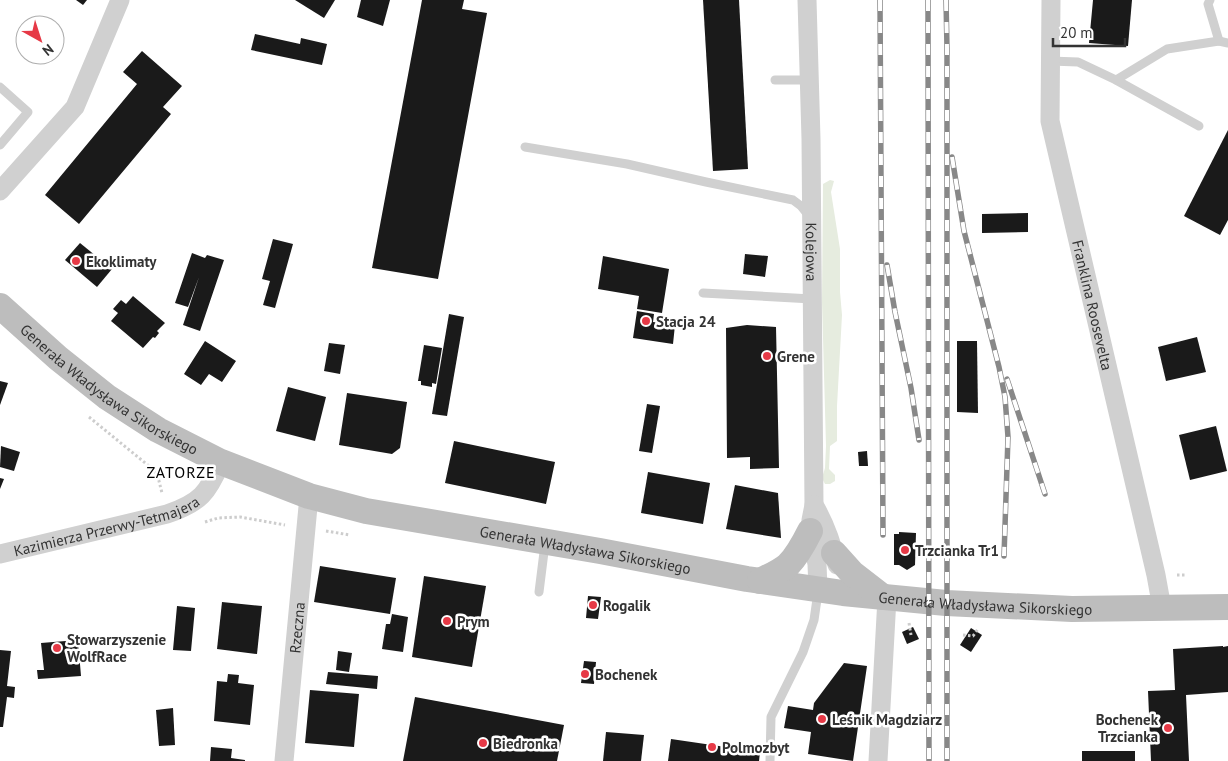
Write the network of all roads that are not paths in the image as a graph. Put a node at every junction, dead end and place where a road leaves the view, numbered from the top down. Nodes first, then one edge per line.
1 (120, 0) edge
2 (807, 0) edge
3 (1051, 0) edge
4 (1210, 0) edge
5 (1223, 42) edge
6 (1050, 61) junction
7 (775, 80) dead end
8 (809, 80) junction
9 (1116, 80) junction
10 (0, 87) edge
11 (1199, 126) dead end
12 (0, 145) edge
13 (526, 147) dead end
14 (0, 191) edge
15 (812, 220) junction
16 (702, 293) dead end
17 (812, 299) junction
18 (0, 306) edge
19 (221, 462) junction
20 (309, 496) junction
21 (816, 519) junction
22 (545, 542) junction
23 (834, 553) junction
24 (0, 554) edge
25 (760, 581) junction
26 (830, 591) junction
27 (539, 592) dead end
28 (885, 597) junction
29 (1228, 607) edge
30 (1162, 608) junction
31 (284, 761) edge
32 (770, 761) edge
33 (878, 761) edge

1 - 14 street
2 - 8 street, Kolejowa
3 - 6 street, Franklina Roosevelta
4 - 5 lane
5 - 9 lane
6 - 9 lane
6 - 30 street, Franklina Roosevelta
7 - 8 lane
8 - 15 street, Kolejowa
9 - 11 lane
10 - 12 lane
13 - 15 lane
15 - 17 street, Kolejowa
16 - 17 lane
17 - 21 street, Kolejowa
18 - 19 main road, Generała Władysława Sikorskiego
19 - 20 main road, Generała Władysława Sikorskiego
19 - 24 street, Kazimierza Przerwy-Tetmajera
20 - 22 main road, Generała Władysława Sikorskiego
20 - 31 street, Rzeczna
21 - 23 street, Kolejowa
21 - 25 main road
21 - 26 street, Kolejowa
22 - 25 main road, Generała Władysława Sikorskiego
22 - 27 lane
23 - 26 street, Kolejowa
23 - 28 main road
25 - 26 main road, Generała Władysława Sikorskiego
26 - 28 main road, Generała Władysława Sikorskiego
26 - 32 lane
28 - 30 main road, Generała Władysława Sikorskiego
28 - 33 street
29 - 30 main road, Generała Władysława Sikorskiego

